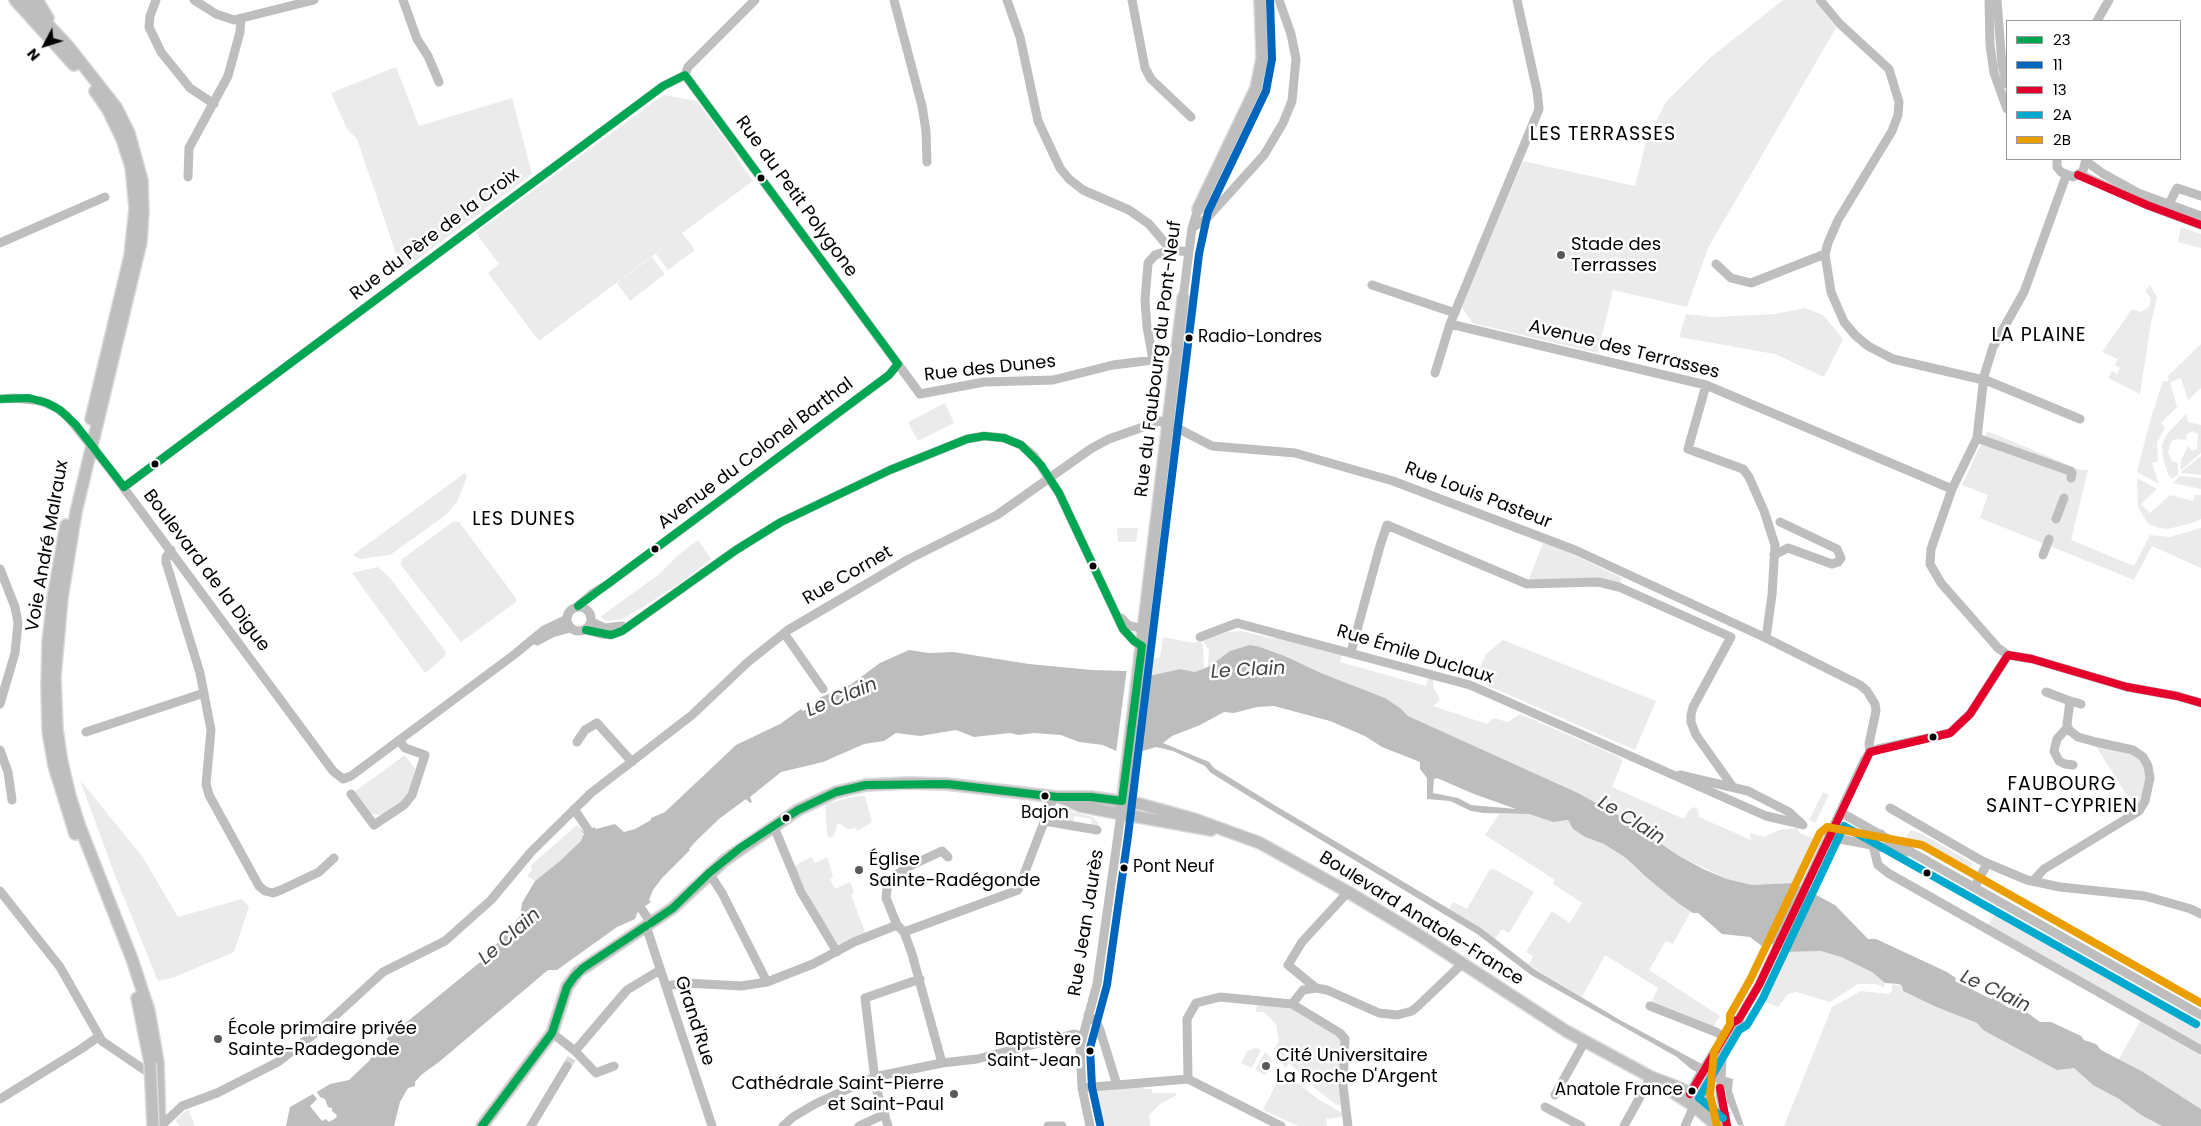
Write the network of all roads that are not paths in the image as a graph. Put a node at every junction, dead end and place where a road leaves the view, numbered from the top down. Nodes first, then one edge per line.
1 (5, 0) edge
2 (15, 0) edge
3 (25, 0) edge
4 (37, 0) edge
5 (156, 0) edge
6 (194, 0) edge
7 (314, 0) edge
8 (403, 0) edge
9 (755, 0) edge
10 (894, 0) edge
11 (1007, 0) edge
12 (1132, 0) edge
13 (1260, 0) edge
14 (1278, 0) edge
15 (1517, 0) edge
16 (1989, 0) edge
17 (1997, 0) edge
18 (2109, 0) edge
19 (1824, 2) edge
20 (241, 18) junction
21 (2098, 20) edge
22 (34, 21) junction
23 (68, 46) junction
24 (685, 75) junction
25 (2006, 80) edge
26 (439, 82) dead end
27 (214, 104) junction
28 (2006, 106) edge
29 (1191, 117) dead end
30 (2056, 160) edge
31 (2086, 160) edge
32 (927, 162) dead end
33 (2078, 175) junction
34 (188, 176) dead end
35 (2066, 176) junction
36 (2201, 196) edge
37 (105, 197) dead end
38 (2168, 208) junction
39 (1198, 209) joint
40 (2201, 216) edge
41 (2201, 225) edge
42 (1192, 228) junction
43 (0, 243) edge
44 (1171, 250) junction
45 (1189, 252) junction
46 (1825, 254) junction
47 (1716, 264) dead end
48 (1372, 285) dead end
49 (1183, 298) joint
50 (1455, 313) junction
51 (1450, 324) junction
52 (898, 364) junction
53 (1435, 373) dead end
54 (1984, 380) junction
55 (1706, 385) junction
56 (0, 399) edge
57 (2080, 419) dead end
58 (1168, 424) junction
59 (1977, 438) junction
60 (2071, 478) dead end
61 (124, 487) junction
62 (1952, 489) junction
63 (2064, 498) dead end
64 (2056, 519) dead end
65 (1780, 522) dead end
66 (2049, 539) dead end
67 (171, 550) junction
68 (1774, 555) junction
69 (2043, 555) dead end
70 (0, 569) edge
71 (608, 584) junction
72 (578, 606) junction
73 (1114, 610) junction
74 (589, 611) junction
75 (568, 624) junction
76 (589, 626) junction
77 (1143, 629) junction
78 (784, 633) junction
79 (1200, 637) dead end
80 (1766, 638) junction
81 (1142, 646) junction
82 (1351, 652) junction
83 (2008, 655) junction
84 (823, 689) dead end
85 (2046, 692) dead end
86 (204, 693) junction
87 (2070, 701) junction
88 (2201, 703) edge
89 (0, 704) edge
90 (2081, 704) dead end
91 (2067, 728) junction
92 (86, 732) dead end
93 (399, 740) junction
94 (577, 742) dead end
95 (0, 750) edge
96 (1870, 752) junction
97 (632, 762) junction
98 (2073, 765) dead end
99 (1670, 773) junction
100 (1733, 787) junction
101 (351, 794) dead end
102 (1056, 797) junction
103 (12, 800) dead end
104 (1122, 801) junction
105 (1890, 808) dead end
106 (574, 809) junction
107 (1840, 812) junction
108 (1121, 814) junction
109 (1045, 821) junction
110 (774, 827) junction
111 (1097, 830) dead end
112 (1233, 834) junction
113 (1881, 834) junction
114 (1829, 837) junction
115 (1873, 846) junction
116 (1918, 854) junction
117 (948, 857) dead end
118 (334, 858) dead end
119 (1987, 864) junction
120 (709, 873) junction
121 (2033, 881) junction
122 (1975, 886) junction
123 (0, 891) edge
124 (1348, 892) junction
125 (2201, 914) edge
126 (649, 924) junction
127 (900, 928) junction
128 (837, 952) junction
129 (1462, 964) junction
130 (660, 970) junction
131 (920, 979) junction
132 (768, 982) junction
133 (137, 984) junction
134 (666, 986) junction
135 (1316, 988) junction
136 (1292, 1004) junction
137 (1650, 1006) dead end
138 (2201, 1014) edge
139 (1088, 1015) junction
140 (552, 1033) junction
141 (1082, 1036) junction
142 (98, 1037) junction
143 (1727, 1039) junction
144 (1585, 1041) junction
145 (2201, 1050) edge
146 (574, 1053) junction
147 (1719, 1054) junction
148 (942, 1063) junction
149 (567, 1066) tunnel mouth
150 (614, 1066) dead end
151 (1651, 1077) junction
152 (874, 1078) junction
153 (1188, 1079) junction
154 (1117, 1085) junction
155 (1082, 1088) junction
156 (1555, 1095) dead end
157 (0, 1099) edge
158 (1693, 1100) junction
159 (1545, 1107) dead end
160 (885, 1114) junction
161 (154, 1126) edge
162 (161, 1126) edge
163 (482, 1126) edge
164 (531, 1126) edge
165 (712, 1126) edge
166 (783, 1126) edge
167 (859, 1126) edge
168 (888, 1126) edge
169 (1048, 1126) edge
170 (1062, 1126) edge
171 (1090, 1126) edge
172 (1281, 1126) edge
173 (1348, 1126) edge
174 (1581, 1126) edge
175 (1624, 1126) edge
176 (1685, 1126) edge
177 (1717, 1126) edge
178 (1723, 1126) edge
179 (1728, 1126) edge

1 - 22 main road
2 - 22 main road, Voie André Malraux
3 - 23 main road, Voie André Malraux
4 - 23 main road
5 - 27 street
6 - 20 street
7 - 20 street
8 - 26 street
9 - 24 street, Rue du Père de la Croix
10 - 32 street
11 - 44 street
12 - 29 street
13 - 39 main road, Rue du Faubourg du Pont-Neuf
14 - 42 street
15 - 50 street
16 - 28 street
17 - 25 street
18 - 21 street
19 - 46 street
20 - 27 street
22 - 133 main road, Voie André Malraux
23 - 133 main road, Voie André Malraux
24 - 52 street, Rue du Petit Polygone
24 - 61 street, Rue du Père de la Croix
27 - 34 street
30 - 35 street
31 - 33 street
31 - 38 street
33 - 35 street
33 - 38 street
35 - 54 street
36 - 38 street
37 - 43 street
38 - 40 street
38 - 41 street
39 - 42 street, Rue du Faubourg du Pont-Neuf
42 - 45 street, Rue du Faubourg du Pont-Neuf
44 - 45 street
44 - 52 street, Rue des Dunes
45 - 49 street, Rue du Faubourg du Pont-Neuf
46 - 47 street
46 - 54 street
48 - 50 street
49 - 58 main road, Rue du Faubourg du Pont-Neuf
50 - 51 street
51 - 53 street
51 - 55 street, Avenue des Terrasses
52 - 71 street, Avenue du Colonel Barthal
54 - 57 street
54 - 59 street
55 - 62 street, Avenue des Terrasses
55 - 68 street
56 - 61 street, Boulevard de la Digue, bridge
58 - 77 main road, Rue du Faubourg du Pont-Neuf
58 - 78 street, Rue Cornet
58 - 80 street, Rue Louis Pasteur
59 - 60 street
59 - 62 street
61 - 67 street, Boulevard de la Digue
62 - 83 street
63 - 64 street
65 - 68 street
66 - 69 street
67 - 86 street
67 - 93 street, Boulevard de la Digue
68 - 80 street
70 - 89 street
71 - 72 street, Avenue du Colonel Barthal
71 - 74 street, Avenue du Colonel Barthal
72 - 74 street
72 - 75 street
73 - 76 street, bridge
73 - 77 street
73 - 81 street
74 - 76 street
75 - 76 street
75 - 93 street
77 - 81 main road, Rue du Faubourg du Pont-Neuf
78 - 84 street
78 - 97 street, Rue Cornet
79 - 82 street, Rue Émile Duclaux
80 - 96 street, Rue Louis Pasteur
81 - 104 main road
82 - 99 street, Rue Émile Duclaux
82 - 100 street
83 - 88 street
83 - 96 street
85 - 87 street
86 - 92 street
86 - 118 street
87 - 90 street
87 - 91 street
91 - 98 street
91 - 121 street
93 - 101 street
94 - 97 street
95 - 103 street
96 - 107 street
97 - 106 street, Rue Cornet
99 - 100 street, Rue Émile Duclaux
99 - 100 street, Rue Émile Duclaux
102 - 104 main road, Boulevard Anatole-France
102 - 108 main road, Boulevard Anatole-France
102 - 109 street
102 - 110 main road
104 - 108 main road
104 - 112 main road, Boulevard Anatole-France
105 - 119 street
106 - 126 street, Grand'Rue
106 - 162 street, Rue Cornet
107 - 113 street
107 - 114 street
108 - 112 main road, Boulevard Anatole-France
108 - 139 street, Rue Jean Jaurès
109 - 111 street
109 - 127 street
110 - 120 main road
110 - 128 street
112 - 124 main road, Boulevard Anatole-France
113 - 115 street
113 - 116 street
114 - 115 street
114 - 143 street
115 - 116 street
115 - 145 street
116 - 122 street
117 - 127 street
119 - 121 street
119 - 122 street
120 - 126 main road
120 - 132 street
121 - 125 street
122 - 138 street
123 - 142 street
124 - 129 main road, Boulevard Anatole-France
124 - 135 street
126 - 130 street, Grand'Rue
126 - 140 main road
127 - 128 street
127 - 131 street
128 - 132 street
129 - 135 street
129 - 144 main road, Boulevard Anatole-France
130 - 134 street, Grand'Rue
130 - 146 street
131 - 148 street
131 - 152 street
132 - 134 street
133 - 161 main road, Voie André Malraux, bridge
133 - 162 main road, Voie André Malraux
134 - 165 street, Grand'Rue
135 - 136 street
136 - 153 street
136 - 173 street
137 - 143 street
139 - 141 street, Rue Jean Jaurès
139 - 154 street
140 - 146 street
140 - 163 main road
141 - 148 street
141 - 155 street, Rue Jean Jaurès
142 - 157 street
142 - 161 street
143 - 147 street
144 - 151 main road, Boulevard Anatole-France
144 - 156 street
146 - 150 street
147 - 158 street
147 - 158 street
147 - 179 street
148 - 152 street
149 - 164 street
151 - 158 main road, Boulevard Anatole-France
151 - 175 street
152 - 160 street
152 - 166 street
153 - 154 street
153 - 172 street
154 - 155 street
155 - 171 street, Rue Jean Jaurès
158 - 176 street
158 - 177 main road
158 - 178 main road
159 - 174 street
160 - 167 street
160 - 168 street
169 - 170 street

